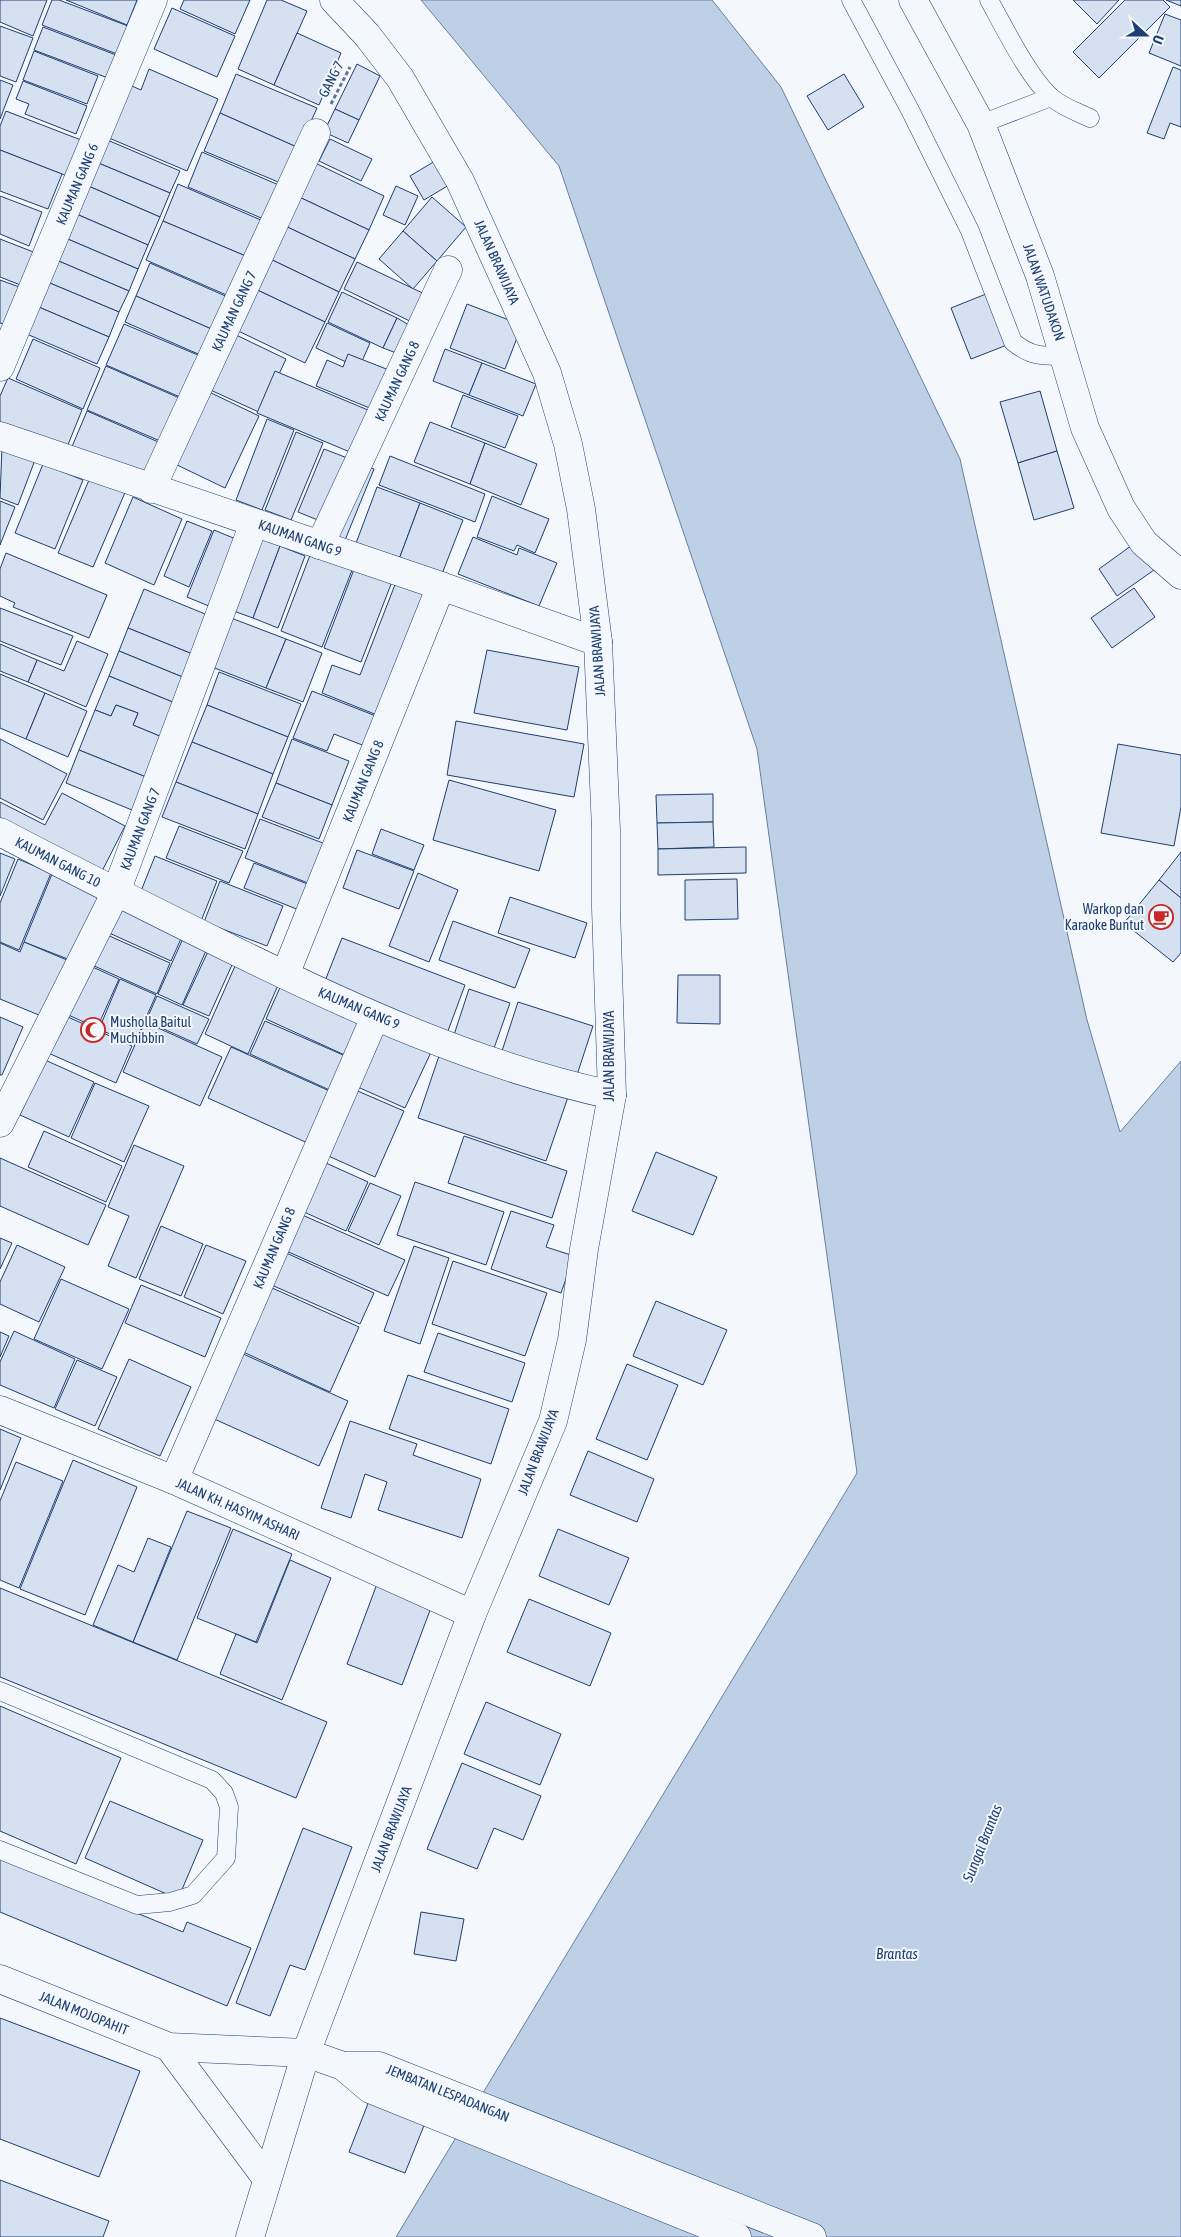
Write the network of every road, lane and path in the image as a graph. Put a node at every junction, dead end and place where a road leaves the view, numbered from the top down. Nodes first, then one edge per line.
1 (153, 0) edge
2 (334, 0) edge
3 (851, 0) edge
4 (913, 0) edge
5 (989, 0) edge
6 (366, 35) junction
7 (1051, 97) junction
8 (1090, 118) dead end
9 (981, 124) junction
10 (316, 133) joint
11 (448, 270) dead end
12 (1065, 356) junction
13 (0, 367) edge
14 (0, 436) edge
15 (151, 489) junction
16 (254, 523) junction
17 (320, 545) junction
18 (1181, 575) edge
19 (441, 586) junction
20 (598, 642) junction
21 (0, 832) edge
22 (116, 892) junction
23 (285, 975) junction
24 (375, 1017) junction
25 (612, 1095) junction
26 (0, 1123) edge
27 (0, 1410) edge
28 (174, 1480) junction
29 (472, 1614) junction
30 (0, 1691) edge
31 (0, 1850) edge
32 (0, 1978) edge
33 (169, 2047) junction
34 (306, 2053) junction
35 (374, 2078) junction
36 (267, 2179) junction
37 (250, 2237) edge
38 (737, 2237) edge
39 (812, 2237) edge

1 - 13 street, KAUMAN GANG 6
2 - 6 street, JALAN BRAWIJAYA
3 - 12 lane
4 - 9 street, JALAN WATUDAKON
5 - 7 lane
6 - 10 path, GANG 7
6 - 20 street, JALAN BRAWIJAYA
7 - 8 lane
7 - 9 lane
9 - 12 street, JALAN WATUDAKON
10 - 15 street, KAUMAN GANG 7
11 - 17 street, KAUMAN GANG 8
12 - 18 street, JALAN WATUDAKON
14 - 15 street, KAUMAN GANG 9
15 - 16 street, KAUMAN GANG 9
16 - 17 street, KAUMAN GANG 9
16 - 22 street, KAUMAN GANG 7
17 - 19 street, KAUMAN GANG 9
19 - 20 street, KAUMAN GANG 9
19 - 23 street, KAUMAN GANG 8
20 - 25 street, JALAN BRAWIJAYA
21 - 22 street, KAUMAN GANG 10
22 - 23 street, KAUMAN GANG 9
22 - 26 street, KAUMAN GANG 7
23 - 24 street, KAUMAN GANG 9
24 - 25 street, KAUMAN GANG 9
24 - 28 street, KAUMAN GANG 8
25 - 29 street, JALAN BRAWIJAYA
27 - 28 street, JALAN KH. HASYIM ASHARI
28 - 29 street, JALAN KH. HASYIM ASHARI
29 - 34 street, JALAN BRAWIJAYA
30 - 31 lane
32 - 33 street, JALAN MOJOPAHIT
33 - 34 street, JALAN MOJOPAHIT
33 - 36 street
34 - 35 street, JEMBATAN LESPADANGAN
34 - 36 street, JALAN BRAWIJAYA
35 - 38 street, JEMBATAN LESPADANGAN
35 - 39 street, JEMBATAN LESPADANGAN
36 - 37 street, JALAN BRAWIJAYA

